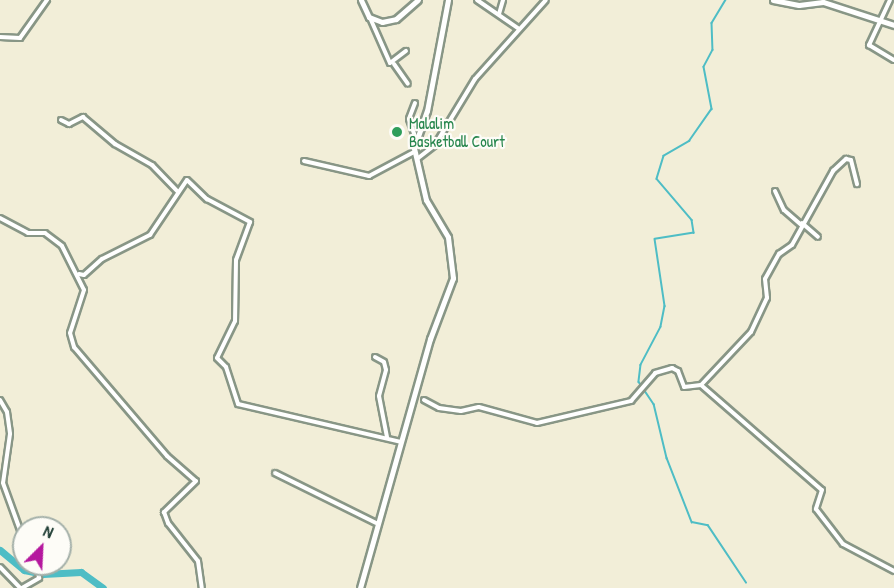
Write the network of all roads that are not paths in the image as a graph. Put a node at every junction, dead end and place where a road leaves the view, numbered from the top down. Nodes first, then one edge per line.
1 (47, 0) edge
2 (361, 0) edge
3 (418, 0) edge
4 (448, 0) edge
5 (477, 0) edge
6 (503, 0) edge
7 (546, 0) edge
8 (773, 0) edge
9 (890, 0) edge
10 (835, 3) edge
11 (499, 14) junction
12 (372, 20) junction
13 (878, 21) junction
14 (894, 25) edge
15 (519, 29) junction
16 (0, 37) edge
17 (406, 51) dead end
18 (894, 60) edge
19 (394, 64) junction
20 (408, 84) dead end
21 (415, 103) dead end
22 (61, 120) dead end
23 (416, 139) junction
24 (414, 152) junction
25 (416, 159) junction
26 (304, 162) dead end
27 (857, 184) dead end
28 (775, 191) dead end
29 (178, 192) junction
30 (0, 218) edge
31 (801, 224) junction
32 (818, 237) dead end
33 (79, 274) junction
34 (375, 357) dead end
35 (701, 385) junction
36 (420, 398) junction
37 (0, 400) edge
38 (387, 437) junction
39 (401, 442) junction
40 (275, 473) dead end
41 (15, 516) edge
42 (376, 523) junction
43 (0, 567) edge
44 (894, 572) edge
45 (39, 576) edge
46 (21, 588) edge
47 (202, 588) edge
48 (360, 588) edge

1 - 16 street
2 - 12 street
3 - 12 street
4 - 23 street
5 - 11 street
6 - 11 street
7 - 15 street
8 - 10 street
9 - 13 street
10 - 13 street
11 - 15 street
12 - 19 street
13 - 14 street
13 - 18 street
15 - 25 street
17 - 19 street
19 - 20 street
21 - 23 street
22 - 29 street
23 - 24 street
24 - 25 street
24 - 26 street
25 - 36 street
27 - 31 street
28 - 31 street
29 - 33 street
29 - 38 street
30 - 33 street
31 - 32 street
31 - 35 street
33 - 47 street
34 - 38 street
35 - 36 street
35 - 44 street
36 - 39 street
37 - 41 street
38 - 39 street
39 - 42 street
40 - 42 street
42 - 48 street
43 - 46 street
45 - 46 street

